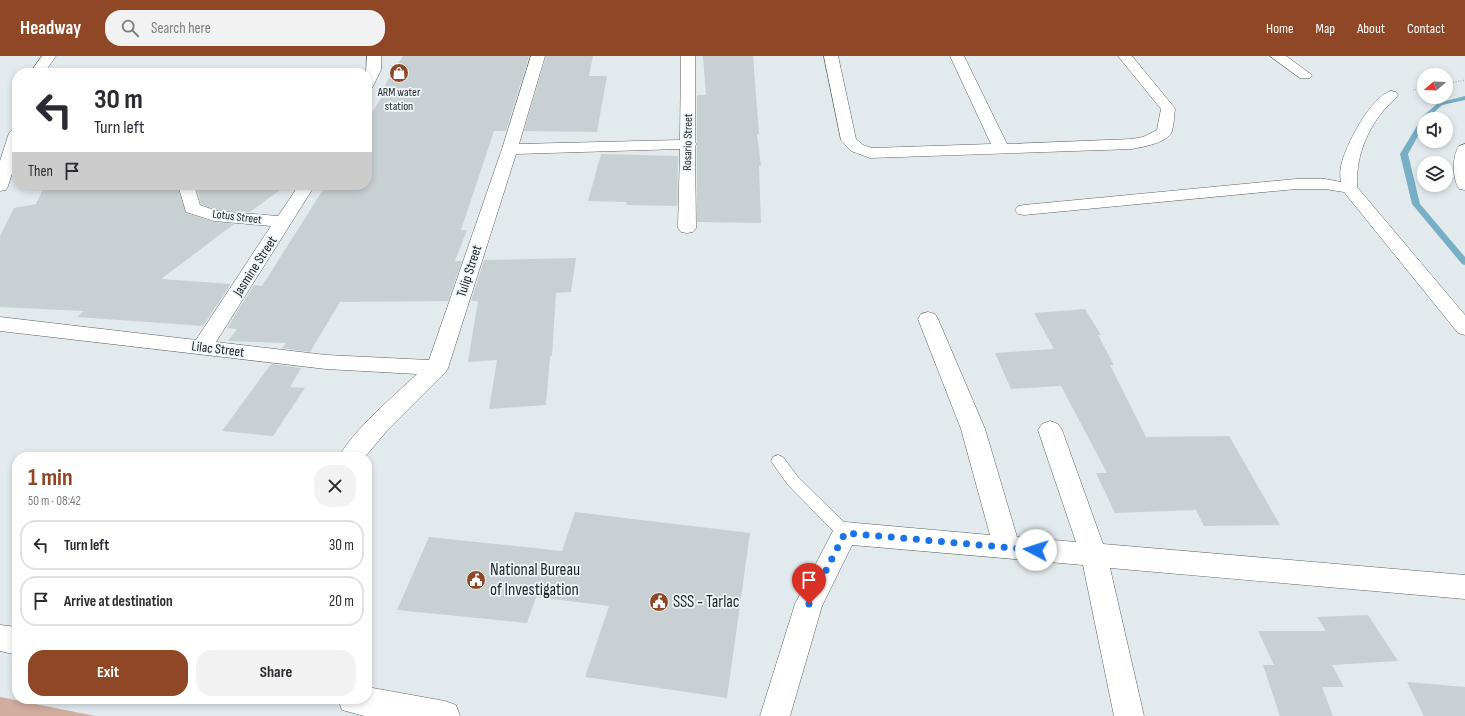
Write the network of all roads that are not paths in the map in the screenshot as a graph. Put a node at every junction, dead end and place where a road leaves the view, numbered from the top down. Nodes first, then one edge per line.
1 (50, 56) edge
2 (374, 56) edge
3 (538, 56) edge
4 (688, 56) edge
5 (830, 56) edge
6 (957, 56) edge
7 (1125, 56) edge
8 (1277, 56) edge
9 (41, 68) edge
10 (372, 74) edge
11 (1305, 75) dead end
12 (1391, 95) dead end
13 (689, 144) junction
14 (1001, 148) junction
15 (12, 149) edge
16 (510, 149) junction
17 (1465, 149) edge
18 (1465, 184) edge
19 (0, 186) edge
20 (1349, 188) junction
21 (187, 190) edge
22 (304, 190) edge
23 (1024, 210) dead end
24 (283, 222) junction
25 (687, 228) dead end
26 (928, 319) dead end
27 (0, 324) edge
28 (1465, 328) edge
29 (202, 347) junction
30 (437, 368) junction
31 (1050, 430) dead end
32 (355, 452) edge
33 (778, 461) dead end
34 (845, 533) junction
35 (1007, 548) junction
36 (1094, 555) junction
37 (1465, 587) edge
38 (0, 638) edge
39 (12, 640) edge
40 (372, 703) edge
41 (444, 716) edge
42 (774, 716) edge
43 (1129, 716) edge

1 - 9 street
2 - 10 street
3 - 16 street, Tulip Street
4 - 13 street, Rosario Street
5 - 14 street
6 - 14 street
7 - 14 street
8 - 11 street
12 - 20 street
13 - 16 street
13 - 25 street, Rosario Street
15 - 19 street
16 - 30 street, Tulip Street
17 - 18 street
20 - 23 street
20 - 28 street
21 - 24 street, Lotus Street
22 - 24 street, Jasmine Street
24 - 29 street, Jasmine Street
26 - 35 street
27 - 29 street, Lilac Street
29 - 30 street, Lilac Street
30 - 32 street, Tulip Street
31 - 36 street
33 - 34 lane
34 - 35 street
34 - 42 street
35 - 36 street
36 - 37 street
36 - 43 street
38 - 39 street
40 - 41 street

